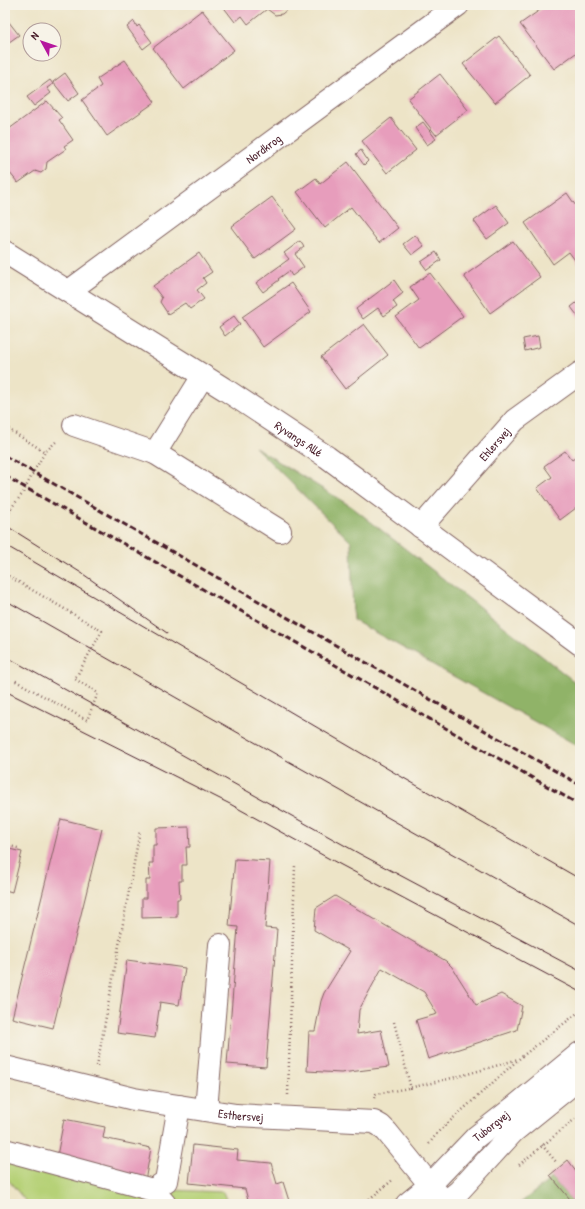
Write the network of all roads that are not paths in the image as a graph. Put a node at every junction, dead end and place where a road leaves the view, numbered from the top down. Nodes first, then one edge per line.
1 (458, 5) edge
2 (5, 252) edge
3 (69, 291) junction
4 (580, 373) edge
5 (203, 376) junction
6 (74, 425) road end
7 (155, 453) junction
8 (421, 527) junction
9 (280, 531) dead end
10 (580, 644) edge
11 (220, 945) dead end
12 (580, 1052) edge
13 (5, 1067) edge
14 (580, 1078) edge
15 (179, 1106) junction
16 (206, 1110) junction
17 (5, 1150) edge
18 (430, 1185) junction
19 (159, 1197) edge
20 (444, 1203) edge
21 (407, 1204) edge

1 - 3 street, Nordkrog
2 - 3 street, Ryvangs Allé
3 - 5 street, Ryvangs Allé
4 - 8 street, Ehlersvej
5 - 7 street
5 - 8 street, Ryvangs Allé
6 - 7 street
7 - 9 street
8 - 10 street, Ryvangs Allé
11 - 16 street
12 - 18 street, Tuborgvej
13 - 15 street, Esthersvej
14 - 20 street, Tuborgvej
15 - 16 street, Esthersvej
15 - 19 street
16 - 18 street, Esthersvej
17 - 19 street
18 - 20 street, Esthersvej
18 - 21 street, Tuborgvej

